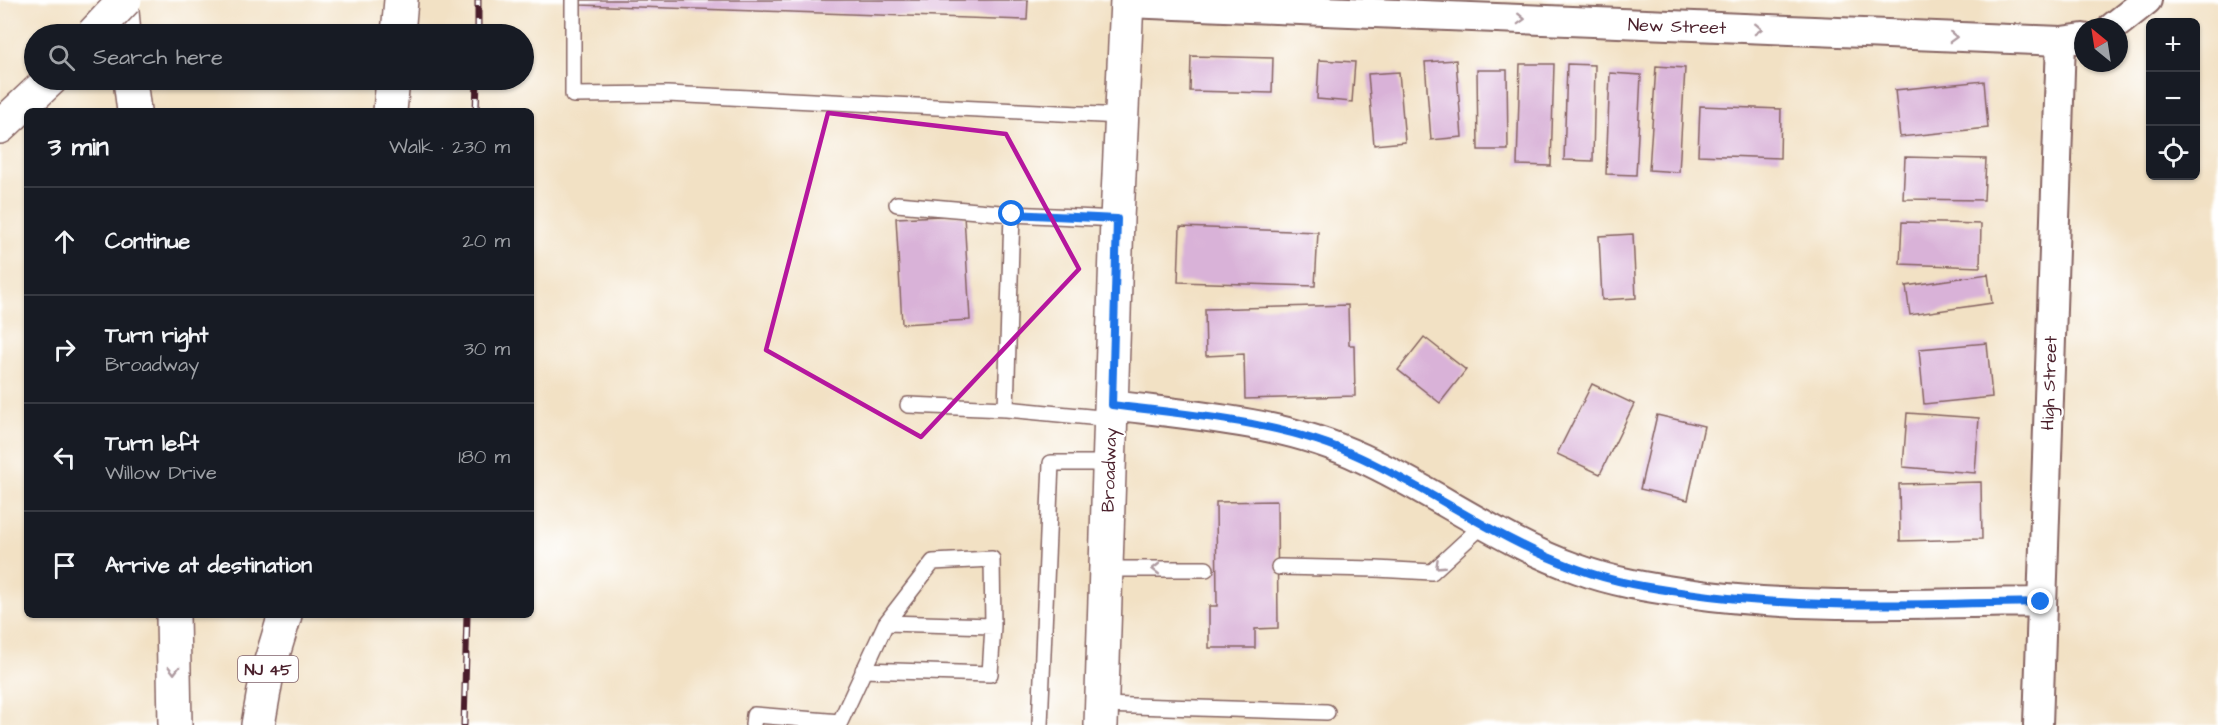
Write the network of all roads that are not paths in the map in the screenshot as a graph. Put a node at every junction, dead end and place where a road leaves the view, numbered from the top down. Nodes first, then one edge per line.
1 (123, 0) edge
2 (401, 0) edge
3 (573, 0) edge
4 (2147, 0) edge
5 (1127, 2) edge
6 (2124, 18) edge
7 (102, 24) edge
8 (124, 24) edge
9 (399, 24) edge
10 (2072, 40) edge
11 (39, 90) edge
12 (131, 90) edge
13 (392, 90) edge
14 (134, 108) edge
15 (390, 108) edge
16 (1121, 116) junction
17 (0, 127) edge
18 (897, 204) dead end
19 (1012, 214) junction
20 (1117, 219) junction
21 (908, 405) dead end
22 (1006, 409) junction
23 (1111, 412) junction
24 (1110, 463) junction
25 (1482, 525) junction
26 (1279, 567) dead end
27 (1106, 569) junction
28 (1206, 569) dead end
29 (2041, 602) junction
30 (173, 618) edge
31 (284, 618) edge
32 (886, 623) junction
33 (993, 626) junction
34 (863, 670) junction
35 (1327, 712) dead end
36 (1101, 715) edge
37 (175, 725) edge
38 (258, 725) edge
39 (753, 725) edge
40 (1040, 725) edge
41 (2038, 725) edge

1 - 7 main road, bridge
1 - 8 main road
2 - 9 main road
3 - 16 lane
4 - 6 street
5 -> 10 street, New Street
5 - 16 main road, Broadway
10 - 29 street, High Street
11 - 17 main road
12 - 14 main road
13 - 15 main road
16 - 20 main road, Broadway
18 - 19 lane
19 - 20 lane
19 - 22 lane
20 - 23 main road, Broadway
21 - 22 lane
22 - 23 lane
23 - 24 main road, Broadway
23 - 25 street
24 - 27 main road, Broadway
24 - 40 lane
25 -> 26 lane
25 - 29 street
28 -> 27 lane
27 - 36 main road, Broadway
29 - 41 street, High Street
30 -> 37 main road
31 - 38 main road, NJ 45
32 - 33 lane
32 - 33 lane
32 - 34 lane
33 - 34 lane
34 - 39 lane
35 - 36 lane

